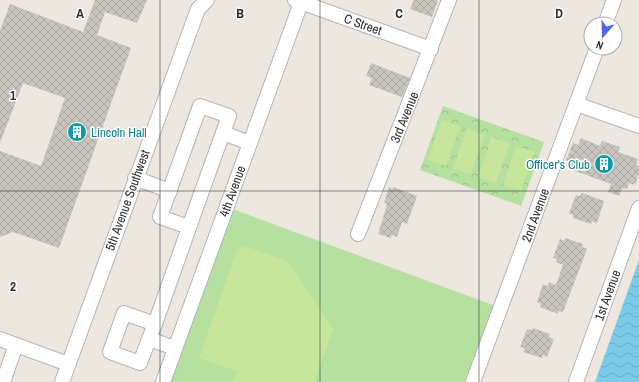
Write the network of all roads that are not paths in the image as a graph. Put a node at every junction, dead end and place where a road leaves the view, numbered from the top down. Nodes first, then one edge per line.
1 (208, 0) edge
2 (449, 0) edge
3 (614, 0) edge
4 (299, 1) edge
5 (608, 16) edge
6 (431, 49) junction
7 (593, 56) edge
8 (576, 104) junction
9 (639, 126) edge
10 (223, 133) junction
11 (250, 143) junction
12 (135, 178) junction
13 (170, 191) junction
14 (639, 208) edge
15 (189, 227) junction
16 (358, 234) dead end
17 (155, 324) junction
18 (0, 339) edge
19 (149, 339) junction
20 (16, 345) junction
21 (175, 348) junction
22 (68, 364) junction
23 (3, 376) edge
24 (62, 382) edge
25 (163, 382) edge
26 (473, 382) edge
27 (576, 382) edge

1 - 12 street, 5th Avenue Southwest
2 - 6 street, 3rd Avenue
3 - 5 street
4 - 6 street, C Street
4 - 11 street, 4th Avenue
6 - 16 street, 3rd Avenue
7 - 8 street, 2nd Avenue
8 - 9 street
8 - 26 street, 2nd Avenue
10 - 11 street
10 - 13 street
10 - 15 street
11 - 21 street, 4th Avenue
12 - 13 street
12 - 22 street, 5th Avenue Southwest
13 - 15 street
14 - 27 street, 1st Avenue
15 - 17 street
17 - 19 street
17 - 19 street
18 - 20 street
19 - 21 street
20 - 22 street
20 - 23 street
21 - 25 street, 4th Avenue
22 - 24 street, 5th Avenue Southwest

